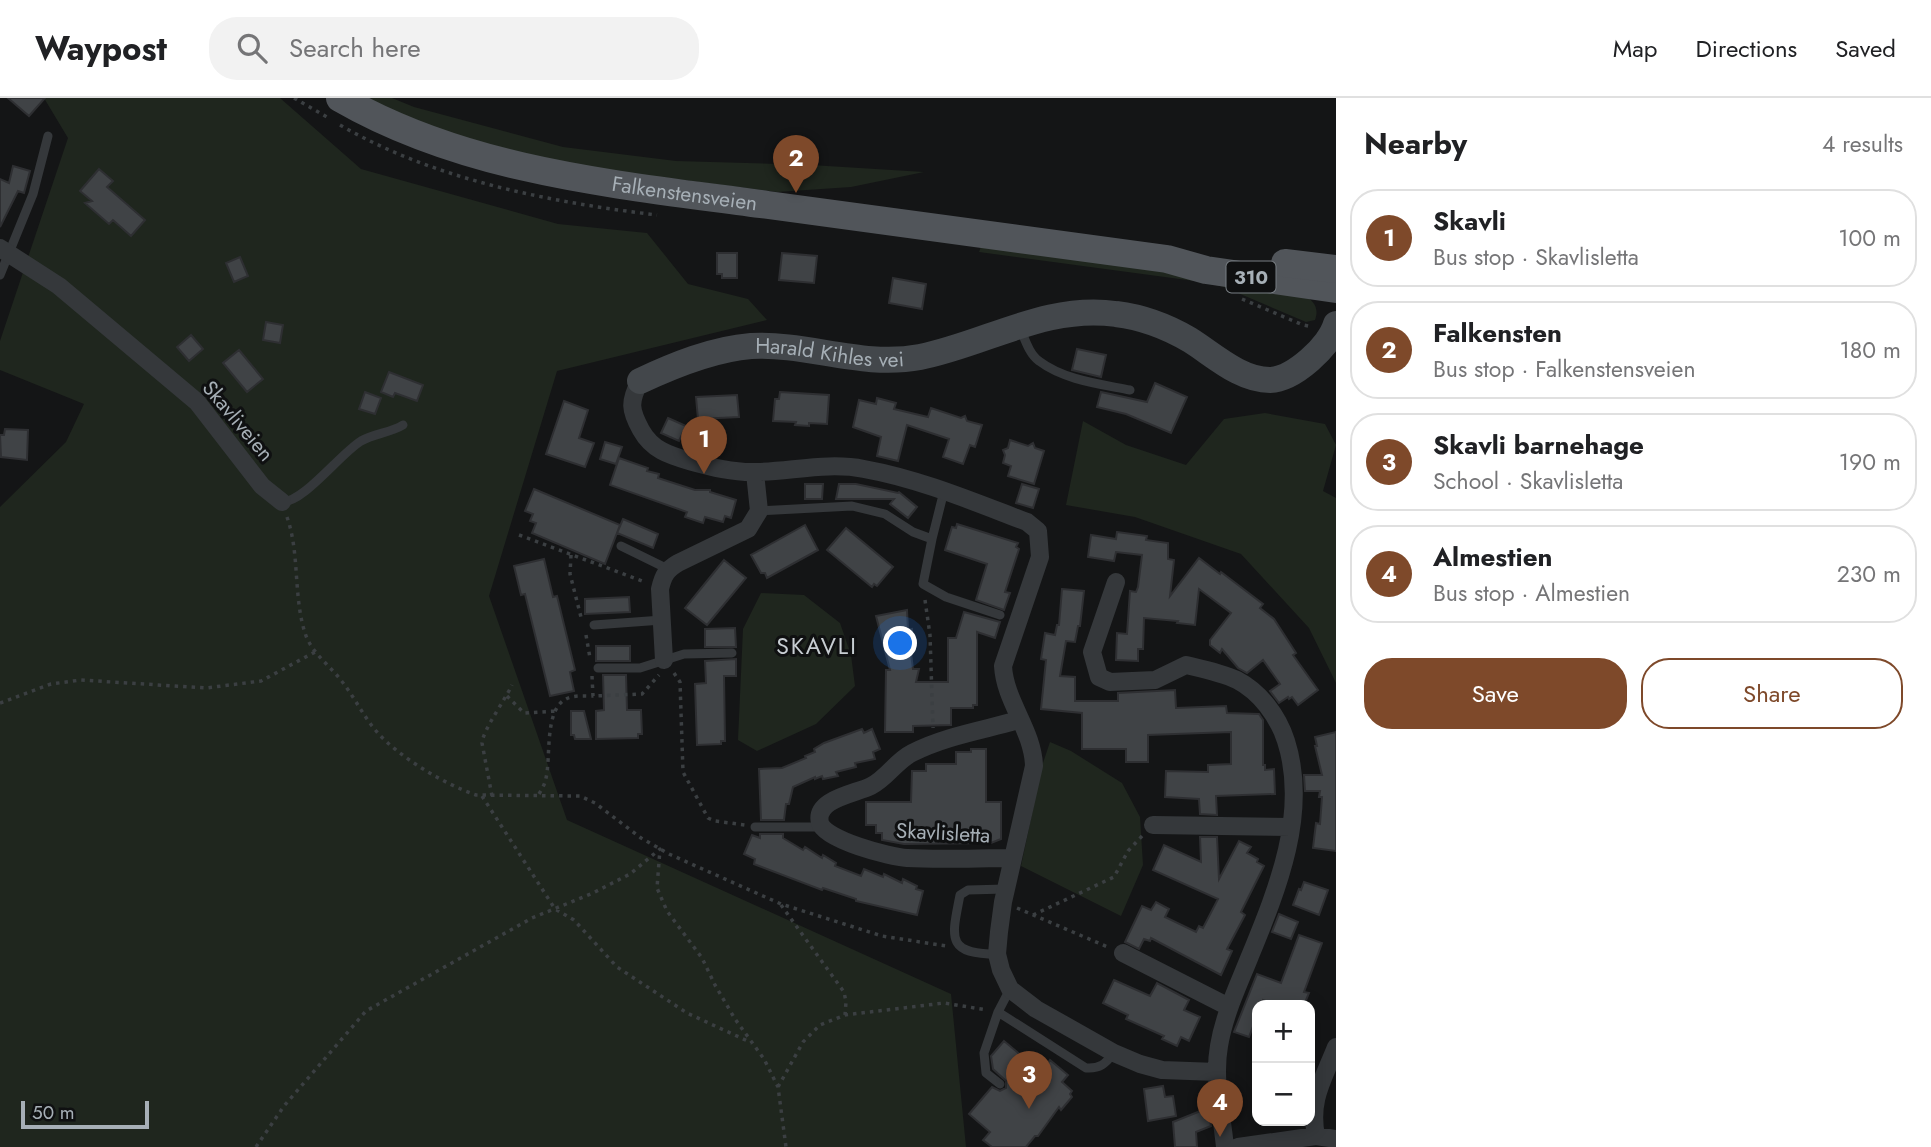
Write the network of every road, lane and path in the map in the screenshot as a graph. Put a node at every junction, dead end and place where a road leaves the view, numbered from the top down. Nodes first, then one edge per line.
1 (340, 98) edge
2 (48, 136) dead end
3 (5, 250) edge
4 (1167, 259) junction
5 (1336, 269) edge
6 (0, 275) edge
7 (1336, 289) edge
8 (1019, 326) junction
9 (1334, 335) edge
10 (640, 381) joint
11 (1130, 390) dead end
12 (403, 425) dead end
13 (755, 472) junction
14 (944, 491) junction
15 (282, 502) junction
16 (758, 511) junction
17 (519, 535) dead end
18 (932, 539) junction
19 (621, 546) dead end
20 (571, 555) junction
21 (665, 577) junction
22 (1116, 582) dead end
23 (923, 584) junction
24 (1000, 615) dead end
25 (662, 620) junction
26 (594, 625) dead end
27 (315, 652) junction
28 (732, 653) dead end
29 (664, 660) junction
30 (598, 668) dead end
31 (512, 685) dead end
32 (507, 696) junction
33 (593, 696) junction
34 (0, 702) edge
35 (556, 711) junction
36 (1019, 720) junction
37 (934, 744) junction
38 (539, 794) junction
39 (482, 796) junction
40 (492, 796) junction
41 (1153, 825) joint
42 (755, 827) joint
43 (822, 827) junction
44 (1291, 827) junction
45 (660, 849) junction
46 (1013, 858) junction
47 (1004, 895) junction
48 (781, 904) junction
49 (555, 909) junction
50 (1033, 915) junction
51 (963, 950) junction
52 (1123, 953) joint
53 (997, 954) junction
54 (1010, 989) junction
55 (1229, 1007) junction
56 (998, 1012) junction
57 (845, 1015) junction
58 (753, 1044) junction
59 (1336, 1047) edge
60 (1114, 1053) junction
61 (1217, 1072) junction
62 (1000, 1084) dead end
63 (778, 1087) junction
64 (1316, 1136) junction
65 (1336, 1139) edge
66 (256, 1147) edge
67 (786, 1147) edge
68 (1225, 1147) edge
69 (1238, 1147) edge

1 - 4 main road, Falkenstensveien / 310
2 - 3 lane
3 - 6 lane
3 - 15 street, Skavliveien
4 - 5 main road, Falkenstensveien / 310
4 - 7 main road, Falkenstensveien / 310
8 - 9 street, Harald Kihles vei
8 - 10 street, Harald Kihles vei
8 - 11 lane
10 - 13 street, Skavlisletta
12 - 15 lane
13 - 14 street, Skavlisletta
13 - 16 street
14 - 18 lane
14 - 36 street, Skavlisletta
15 - 27 path
16 - 18 lane
16 - 21 street
17 - 20 path
18 - 23 lane
19 - 21 lane
20 - 21 path
20 - 33 path
21 - 25 street
22 - 44 street
23 - 24 lane
23 - 37 path
25 - 26 lane
25 - 29 street
27 - 34 path
27 - 39 path
28 - 29 lane
29 - 30 lane
29 - 33 path
29 - 42 path
31 - 32 path
32 - 35 path
32 - 40 path
33 - 35 path
35 - 38 path
36 - 37 street
36 - 46 street, Skavlisletta
37 - 43 street
38 - 40 path
38 - 45 path
39 - 40 path
39 - 49 path
41 - 44 street
41 - 50 path
42 - 43 lane
43 - 46 street, Skavlisletta
44 - 55 street
45 - 48 path
45 - 49 path
45 - 58 path
46 - 47 street, Skavlisletta
47 - 50 path
47 - 51 lane
47 - 53 street, Skavlisletta
48 - 51 path
48 - 57 path
49 - 58 path
49 - 66 path
50 - 52 path
51 - 53 lane
52 - 55 street
53 - 54 street, Skavlisletta
54 - 56 lane
54 - 60 street
55 - 61 street
56 - 57 path
56 - 60 lane
56 - 62 lane
57 - 63 path
58 - 63 path
59 - 64 street
60 - 61 street
61 - 68 street
63 - 67 path
64 - 65 street
64 - 69 street

